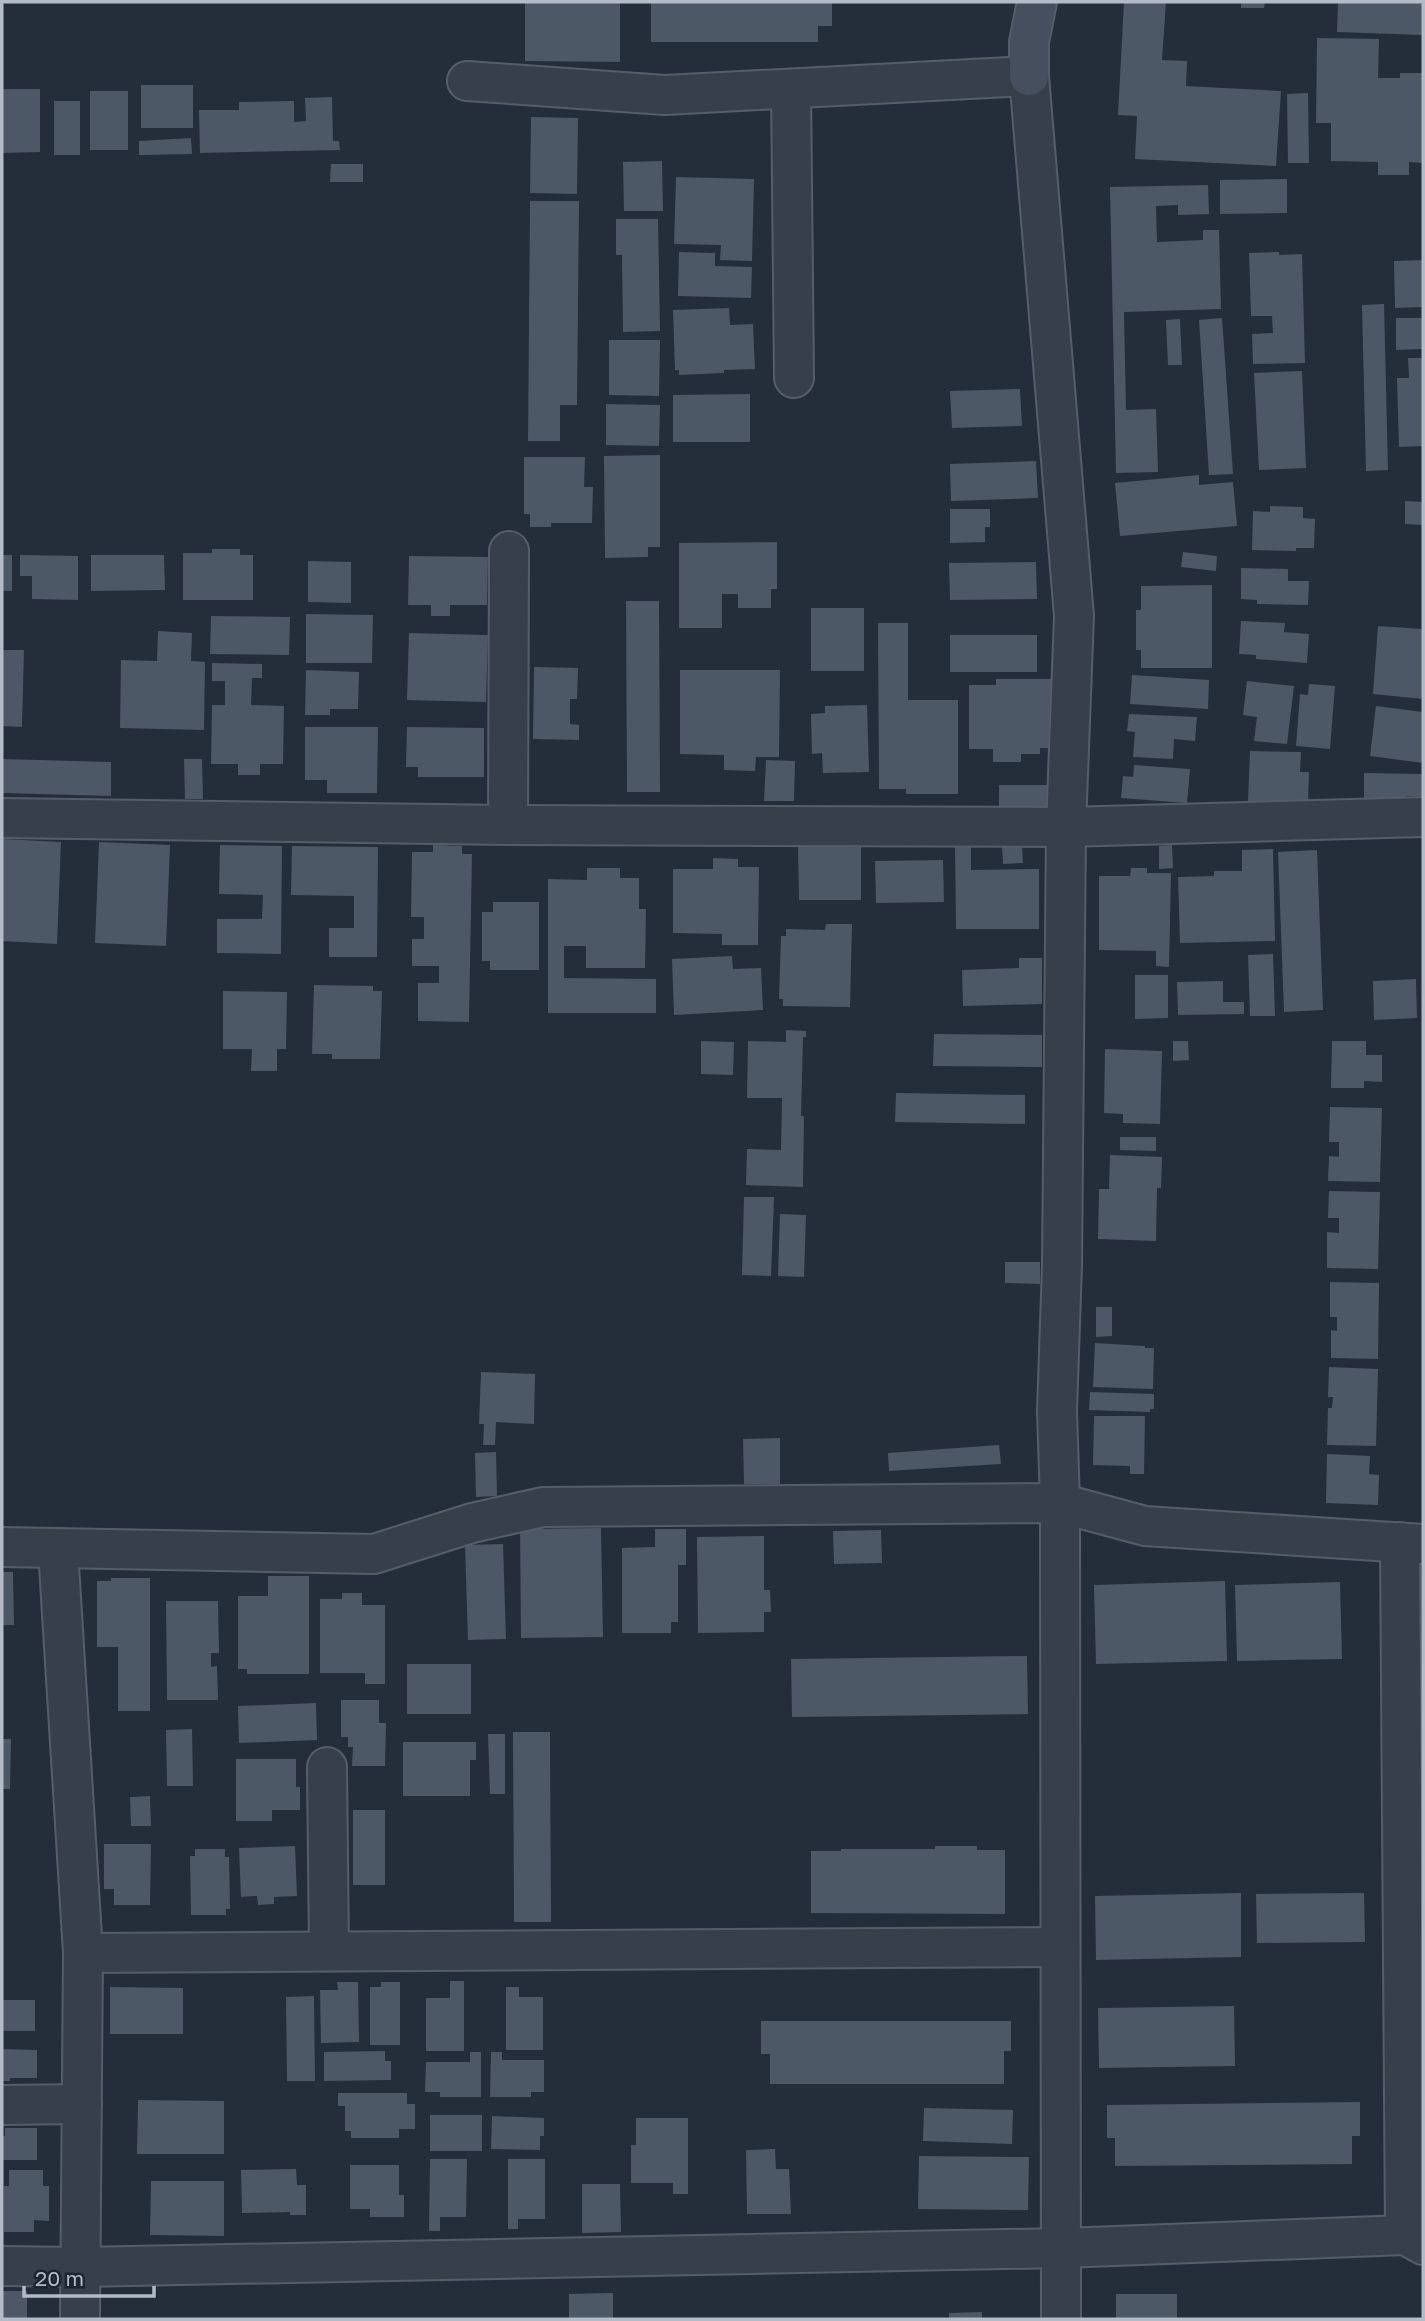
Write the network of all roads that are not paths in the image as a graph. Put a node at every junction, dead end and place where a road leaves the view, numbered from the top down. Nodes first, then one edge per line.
1 (1037, 2) edge
2 (1029, 76) junction
3 (467, 81) dead end
4 (791, 89) junction
5 (794, 378) dead end
6 (509, 551) dead end
7 (1423, 817) edge
8 (2, 818) edge
9 (508, 825) junction
10 (1066, 827) junction
11 (1060, 1503) junction
12 (1412, 1543) edge
13 (2, 1547) edge
14 (58, 1549) junction
15 (327, 1767) dead end
16 (1060, 1947) junction
17 (329, 1951) junction
18 (83, 1953) junction
19 (82, 2104) junction
20 (2, 2105) edge
21 (1414, 2240) edge
22 (1062, 2248) junction
23 (2, 2266) edge
24 (80, 2267) junction
25 (80, 2319) edge
26 (1061, 2319) edge

1 - 2 street
2 - 4 street
2 - 10 street
3 - 4 street
4 - 5 street
6 - 9 street
7 - 10 street
8 - 9 street
9 - 10 street
10 - 11 street
11 - 12 street
11 - 14 street
11 - 16 street
12 - 21 street
13 - 14 street
14 - 18 street
15 - 17 street
16 - 17 street
16 - 22 street
17 - 18 street
18 - 19 street
19 - 20 street
19 - 24 street
21 - 22 street
22 - 24 street
22 - 26 street
23 - 24 street
24 - 25 street

